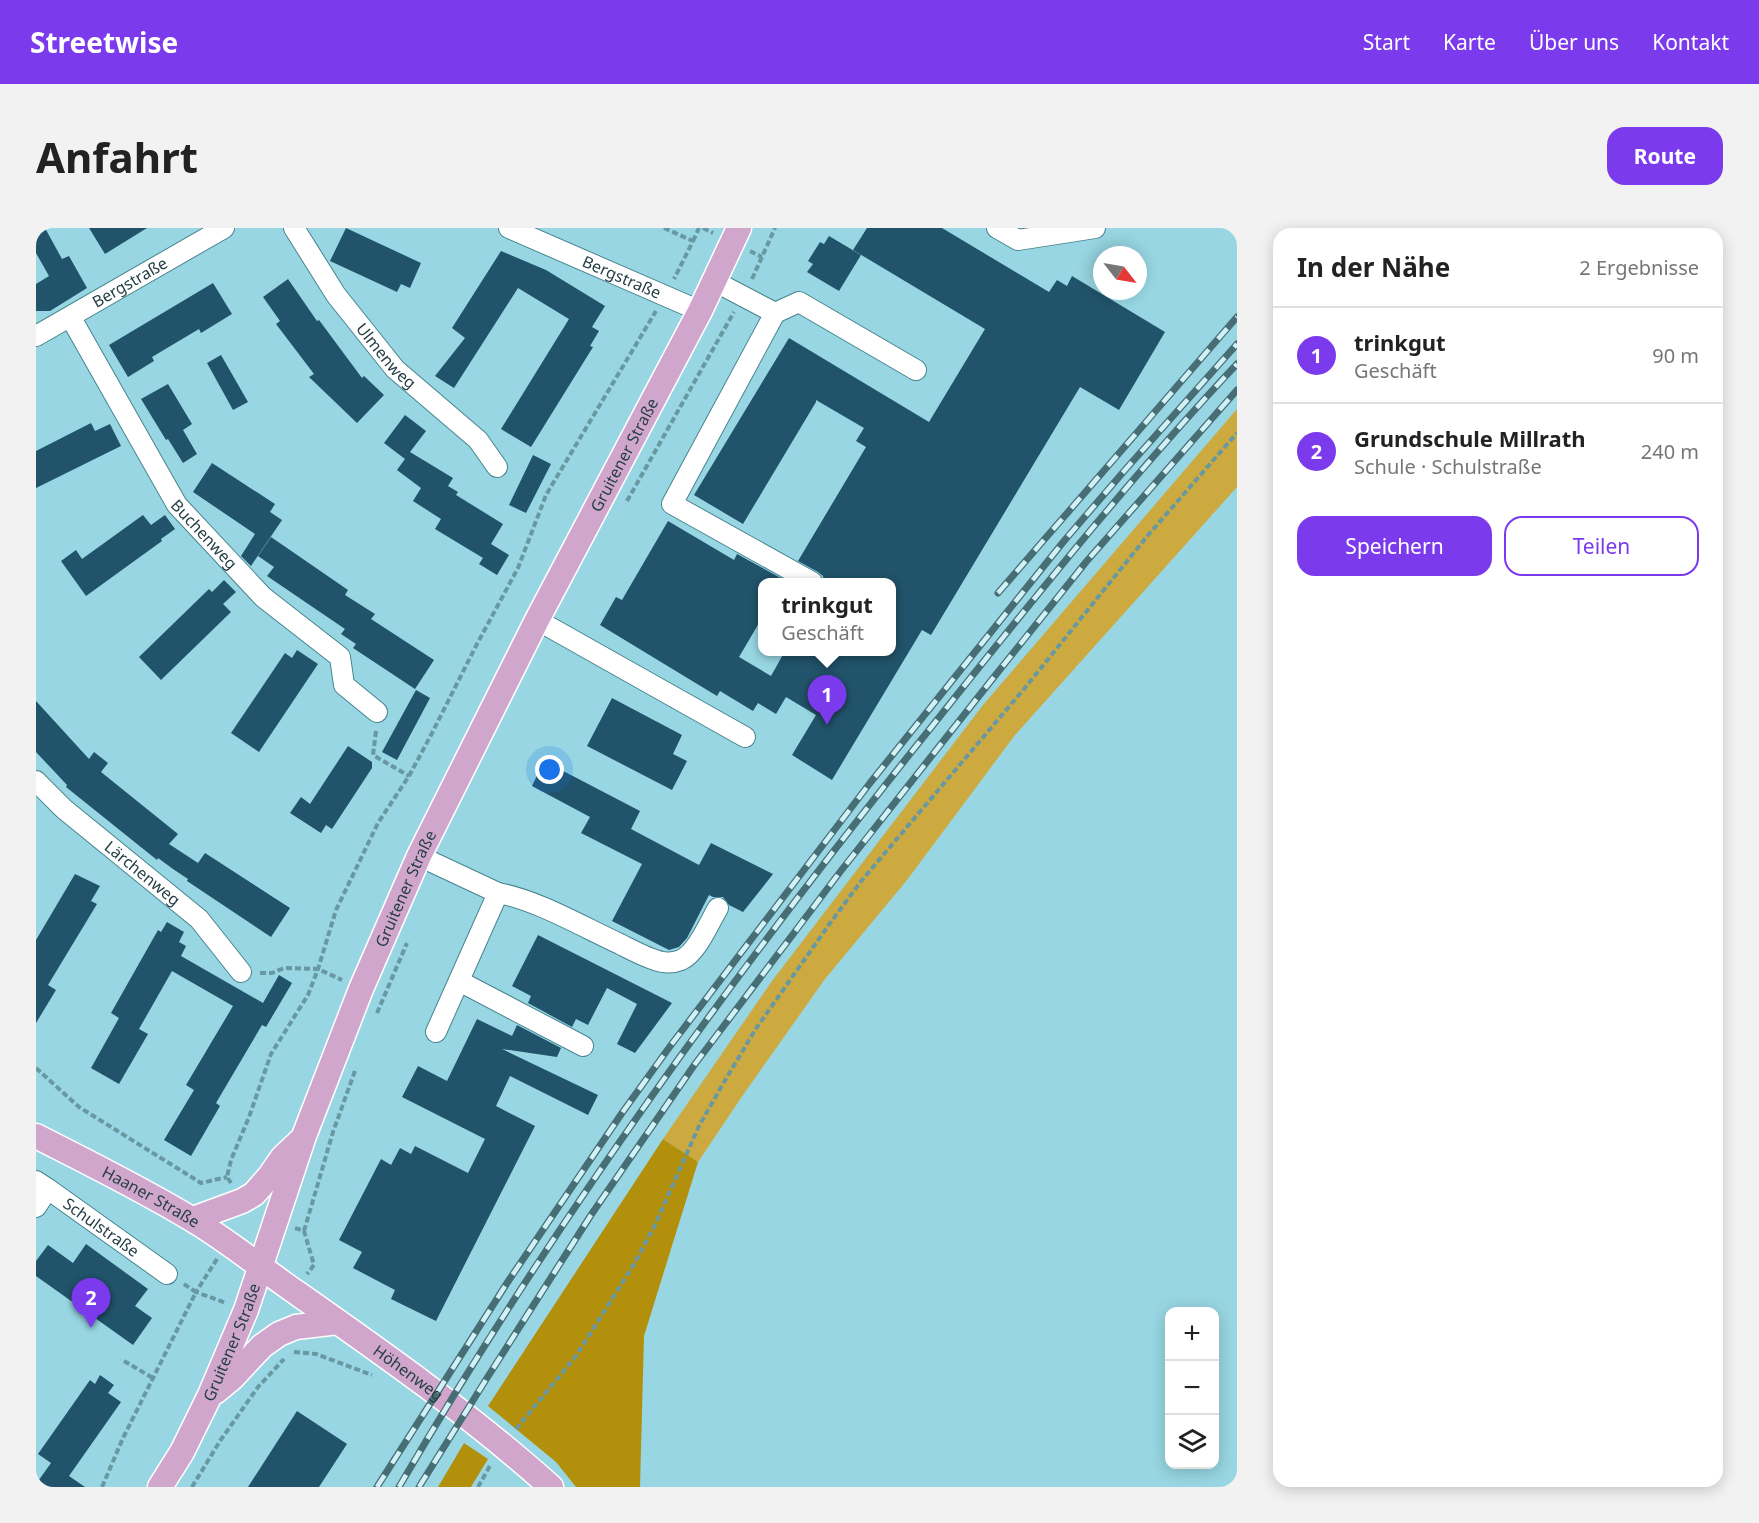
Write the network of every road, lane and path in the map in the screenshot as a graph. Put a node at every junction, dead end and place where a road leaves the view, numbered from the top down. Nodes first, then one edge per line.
1 (224, 228) edge
2 (294, 228) edge
3 (509, 228) edge
4 (664, 228) edge
5 (699, 228) edge
6 (739, 228) edge
7 (775, 228) edge
8 (997, 228) edge
9 (1095, 228) edge
10 (693, 241) junction
11 (714, 281) junction
12 (665, 295) junction
13 (743, 296) junction
14 (700, 311) junction
15 (775, 314) junction
16 (70, 318) junction
17 (36, 336) edge
18 (916, 370) dead end
19 (1237, 433) edge
20 (497, 466) dead end
21 (623, 508) dead end
22 (805, 578) edge
23 (537, 620) junction
24 (377, 712) joint
25 (745, 737) dead end
26 (409, 776) junction
27 (36, 781) edge
28 (419, 856) junction
29 (498, 893) junction
30 (718, 908) dead end
31 (409, 940) dead end
32 (318, 969) junction
33 (241, 972) joint
34 (459, 981) junction
35 (377, 1014) dead end
36 (436, 1032) dead end
37 (583, 1046) dead end
38 (356, 1067) dead end
39 (36, 1068) edge
40 (36, 1136) edge
41 (304, 1136) junction
42 (227, 1177) junction
43 (42, 1185) edge
44 (242, 1201) junction
45 (36, 1207) edge
46 (192, 1220) junction
47 (304, 1231) dead end
48 (261, 1267) junction
49 (167, 1274) joint
50 (338, 1322) junction
51 (279, 1334) junction
52 (124, 1361) dead end
53 (153, 1378) junction
54 (210, 1395) junction
55 (502, 1445) junction
56 (102, 1487) edge
57 (160, 1487) edge
58 (192, 1487) edge
59 (478, 1487) edge
60 (551, 1487) edge

1 - 16 street, Bergstraße
2 - 20 street, Ulmenweg
3 - 12 street, Bergstraße
4 - 10 path
5 - 10 path
6 - 11 main road, Gruitener Straße
7 - 13 path
8 - 9 street
10 - 12 path
11 - 13 street
11 - 14 main road, Gruitener Straße
12 - 14 street, Bergstraße
12 - 26 path
13 - 15 street
13 - 21 path
14 - 23 main road, Gruitener Straße
15 - 18 street
15 - 22 street
16 - 17 street, Bergstraße
16 - 24 street, Buchenweg
19 - 55 path
23 - 25 street
23 - 28 main road, Gruitener Straße
24 - 26 path
26 - 32 path
27 - 33 street, Lärchenweg
28 - 29 street
28 - 41 main road, Gruitener Straße
29 - 30 street
29 - 34 street
31 - 35 path
32 - 33 path
32 - 42 path
34 - 36 street
34 - 37 street
38 - 47 path
39 - 42 path
40 - 46 main road, Haaner Straße
41 - 44 main road
41 - 48 main road, Gruitener Straße
42 - 44 path
43 - 45 street
43 - 49 street, Schulstraße
44 - 46 main road
46 - 48 main road, Haaner Straße
48 - 50 main road, Höhenweg
48 - 54 main road, Gruitener Straße
49 - 53 path
50 - 51 main road
50 - 55 main road, Höhenweg
51 - 54 main road
51 - 58 path
52 - 53 path
53 - 56 path
54 - 57 main road, Gruitener Straße
55 - 59 path
55 - 60 main road, Höhenweg

